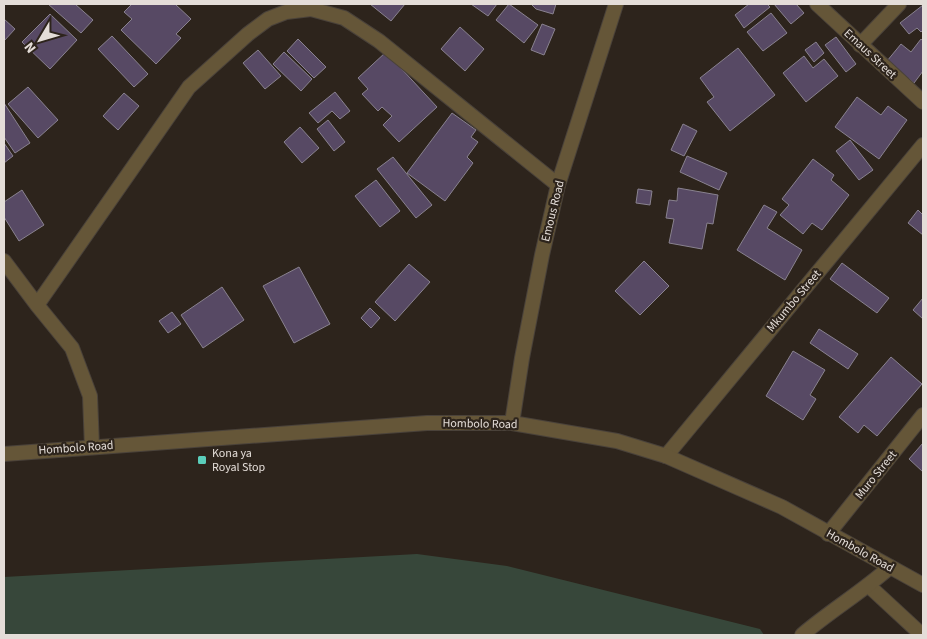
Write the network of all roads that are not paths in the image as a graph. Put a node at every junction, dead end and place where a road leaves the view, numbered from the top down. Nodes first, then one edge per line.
1 (616, 4) edge
2 (816, 4) edge
3 (899, 4) edge
4 (860, 45) junction
5 (923, 102) edge
6 (923, 145) edge
7 (558, 185) junction
8 (4, 261) edge
9 (36, 306) junction
10 (923, 415) edge
11 (512, 423) junction
12 (92, 447) junction
13 (4, 454) edge
14 (666, 456) junction
15 (828, 534) junction
16 (890, 567) junction
17 (869, 586) junction
18 (923, 586) edge
19 (802, 635) edge
20 (922, 635) edge

1 - 7 street, Emous Road
2 - 4 street, Emaus Street
3 - 4 street
4 - 5 street, Emaus Street
6 - 14 street, Mkumbo Street
7 - 9 street
7 - 11 street, Emous Road
8 - 9 street
9 - 12 street
10 - 15 street, Muro Street
11 - 12 street, Hombolo Road
11 - 14 street, Hombolo Road
12 - 13 street, Hombolo Road
14 - 15 street, Hombolo Road
15 - 16 street, Hombolo Road
16 - 17 street
16 - 18 street, Hombolo Road
17 - 19 street
17 - 20 street

